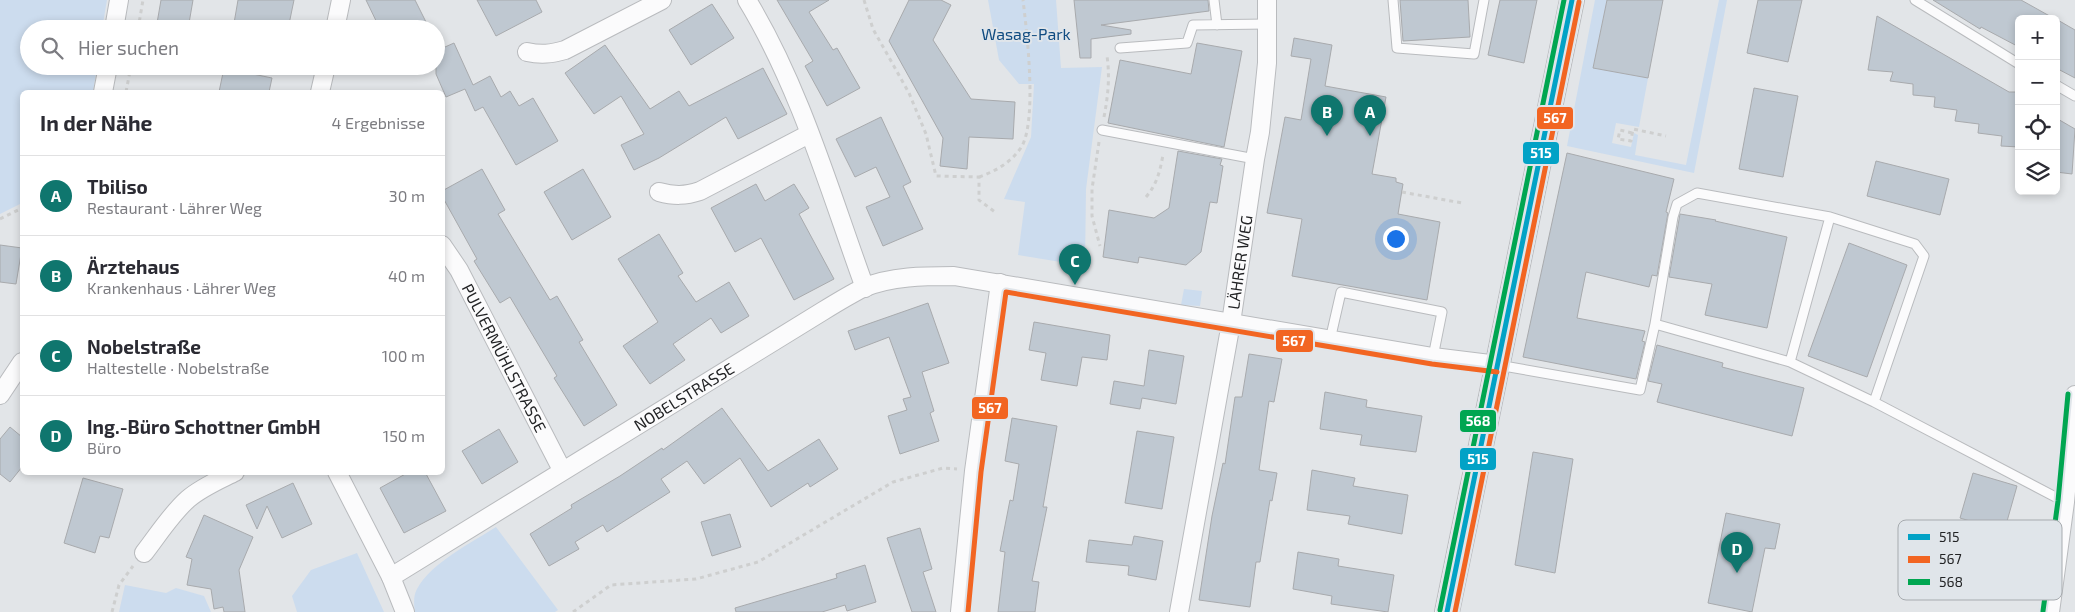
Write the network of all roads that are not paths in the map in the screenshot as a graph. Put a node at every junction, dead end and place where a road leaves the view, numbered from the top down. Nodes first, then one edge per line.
1 (119, 0) edge
2 (341, 0) edge
3 (662, 0) edge
4 (747, 0) edge
5 (1214, 0) edge
6 (1267, 0) edge
7 (1392, 0) edge
8 (1484, 0) edge
9 (1572, 0) edge
10 (1915, 0) edge
11 (116, 20) edge
12 (337, 20) edge
13 (1267, 24) junction
14 (1217, 25) junction
15 (1120, 48) dead end
16 (527, 52) dead end
17 (2015, 62) edge
18 (106, 75) edge
19 (324, 75) edge
20 (2060, 87) edge
21 (103, 90) edge
22 (320, 90) edge
23 (2075, 96) edge
24 (1102, 130) road end
25 (809, 134) junction
26 (1255, 159) junction
27 (659, 192) dead end
28 (1830, 217) junction
29 (445, 250) edge
30 (1000, 283) junction
31 (864, 288) junction
32 (1231, 323) junction
33 (1655, 324) junction
34 (1330, 340) junction
35 (1433, 357) junction
36 (1790, 362) junction
37 (20, 365) edge
38 (1498, 365) junction
39 (0, 395) edge
40 (2075, 395) edge
41 (1874, 402) junction
42 (562, 470) junction
43 (229, 475) edge
44 (339, 475) edge
45 (2065, 502) junction
46 (2062, 524) edge
47 (144, 553) road end
48 (391, 577) junction
49 (405, 612) edge
50 (960, 612) edge
51 (1179, 612) edge
52 (1447, 612) edge

1 - 11 street
2 - 12 street
3 - 16 street
4 - 25 street
5 - 14 lane
6 - 13 street, LÄHRER WEG
7 - 8 lane
9 - 38 main road
10 - 17 lane
13 - 14 lane
13 - 26 street, LÄHRER WEG
14 - 15 lane
18 - 21 street
19 - 22 street
20 - 23 lane
24 - 26 lane
25 - 27 street
25 - 31 street
26 - 32 street, LÄHRER WEG
28 - 33 lane
28 - 36 lane
28 - 41 lane
29 - 42 street, PULVERMÜHLSTRASSE
30 - 31 street, NOBELSTRASSE
30 - 32 street, NOBELSTRASSE
30 - 50 street
31 - 42 street, NOBELSTRASSE
32 - 34 street, NOBELSTRASSE
32 - 51 street, LÄHRER WEG
33 - 36 lane
33 - 38 lane
34 - 35 street, NOBELSTRASSE
34 - 35 lane
35 - 38 street, NOBELSTRASSE
36 - 41 lane
37 - 39 street
38 - 52 main road
40 - 45 street
41 - 45 lane
42 - 48 street, NOBELSTRASSE
43 - 47 street
44 - 48 street
45 - 46 street
48 - 49 street

